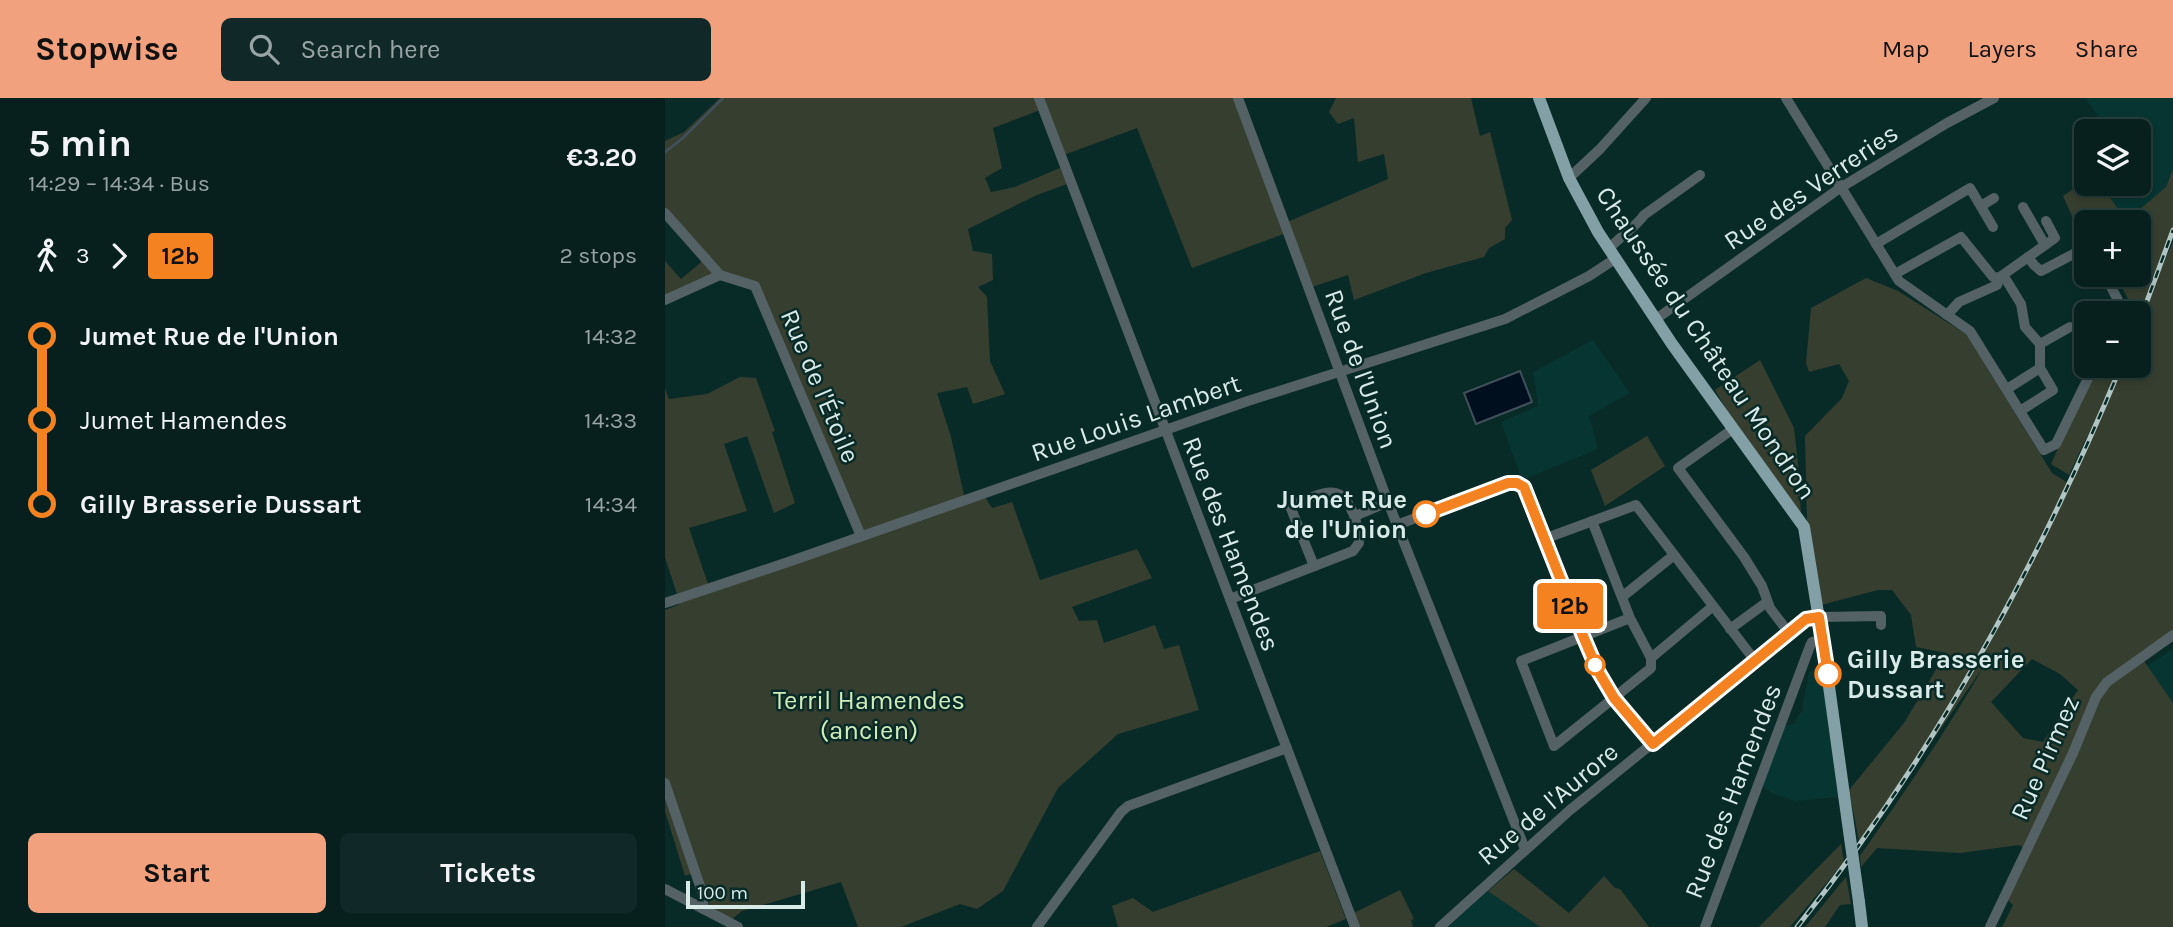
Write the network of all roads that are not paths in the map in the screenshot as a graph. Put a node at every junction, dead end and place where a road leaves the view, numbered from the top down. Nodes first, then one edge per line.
1 (1039, 98) edge
2 (1238, 98) edge
3 (1539, 98) edge
4 (1646, 98) edge
5 (1786, 98) edge
6 (1994, 98) edge
7 (1700, 175) dead end
8 (1569, 178) junction
9 (1840, 188) junction
10 (1994, 198) dead end
11 (1981, 206) junction
12 (2023, 207) dead end
13 (665, 214) edge
14 (2046, 221) dead end
15 (1993, 227) dead end
16 (1876, 244) junction
17 (2045, 245) junction
18 (2074, 253) edge
19 (1612, 254) junction
20 (2028, 257) junction
21 (1895, 274) junction
22 (720, 275) junction
23 (2000, 277) junction
24 (665, 300) edge
25 (1947, 315) junction
26 (1656, 319) junction
27 (2070, 327) dead end
28 (2040, 344) junction
29 (2040, 368) junction
30 (1339, 371) junction
31 (2088, 378) edge
32 (2007, 389) junction
33 (2020, 411) junction
34 (1733, 429) junction
35 (1165, 431) junction
36 (1388, 502) junction
37 (1355, 516) junction
38 (1593, 521) junction
39 (1397, 525) junction
40 (861, 536) junction
41 (1544, 539) junction
42 (1674, 555) junction
43 (1314, 566) junction
44 (1622, 597) junction
45 (1230, 599) junction
46 (1767, 601) junction
47 (665, 603) edge
48 (1712, 607) junction
49 (1819, 617) junction
50 (1630, 618) junction
51 (1881, 625) dead end
52 (1730, 629) junction
53 (1789, 633) junction
54 (2173, 635) edge
55 (1583, 636) junction
56 (1823, 639) junction
57 (1651, 657) junction
58 (1756, 662) junction
59 (1614, 698) junction
60 (1653, 744) junction
61 (1287, 748) junction
62 (665, 783) edge
63 (1525, 849) junction
64 (665, 889) edge
65 (703, 909) junction
66 (738, 927) edge
67 (1037, 927) edge
68 (1355, 927) edge
69 (1440, 927) edge
70 (1705, 927) edge
71 (1862, 927) edge
72 (1990, 927) edge

1 - 35 street, Rue des Hamendes
2 - 30 street, Rue de l'Union
3 - 8 main road, Chaussée du Château Mondron
4 - 8 street
5 - 9 street
6 - 9 street, Rue des Verreries
7 - 19 street, Rue Louis Lambert
8 - 19 main road, Chaussée du Château Mondron
9 - 16 street
9 - 26 street, Rue des Verreries
10 - 11 street
11 - 15 street
11 - 16 street
12 - 17 street
13 - 22 street
14 - 17 street
16 - 21 street
17 - 20 street
18 - 20 street
19 - 26 main road, Chaussée du Château Mondron
19 - 30 street, Rue Louis Lambert
20 - 23 street
21 - 23 street
21 - 25 street
22 - 24 street
22 - 40 street, Rue de l'Étoile
23 - 25 street
23 - 28 street
25 - 32 street
26 - 34 main road, Chaussée du Château Mondron
27 - 28 street
28 - 29 street
29 - 32 street
29 - 33 street
30 - 35 street, Rue Louis Lambert
30 - 36 street, Rue de l'Union
31 - 33 street
32 - 33 street
34 - 46 street
34 - 49 main road, Chaussée du Château Mondron
35 - 40 street, Rue Louis Lambert
35 - 45 street, Rue des Hamendes
36 - 37 street
36 - 39 street, Rue de l'Union
37 - 43 street
37 - 43 street
38 - 41 street
38 - 42 street
38 - 44 street
39 - 41 street
39 - 63 street, Rue de l'Union
40 - 47 street, Rue Louis Lambert
41 - 55 street
42 - 44 street
42 - 48 street
43 - 45 street
44 - 50 street
45 - 61 street, Rue des Hamendes
46 - 52 street
46 - 53 street
48 - 52 street
48 - 57 street
49 - 51 street
49 - 53 street, Rue de l'Aurore
49 - 56 main road, Chaussée du Château Mondron
50 - 55 street
50 - 57 street
52 - 58 street
53 - 58 street, Rue de l'Aurore
54 - 72 street, Rue Pirmez
55 - 59 street
55 - 59 street
56 - 70 street, Rue des Hamendes
56 - 71 main road, Chaussée du Château Mondron, bridge
57 - 59 street
58 - 60 street, Rue de l'Aurore
59 - 60 street
60 - 63 street, Rue de l'Aurore
61 - 67 street
61 - 68 street, Rue des Hamendes
62 - 65 street
63 - 69 street, Rue de l'Aurore
64 - 65 street
65 - 66 street

